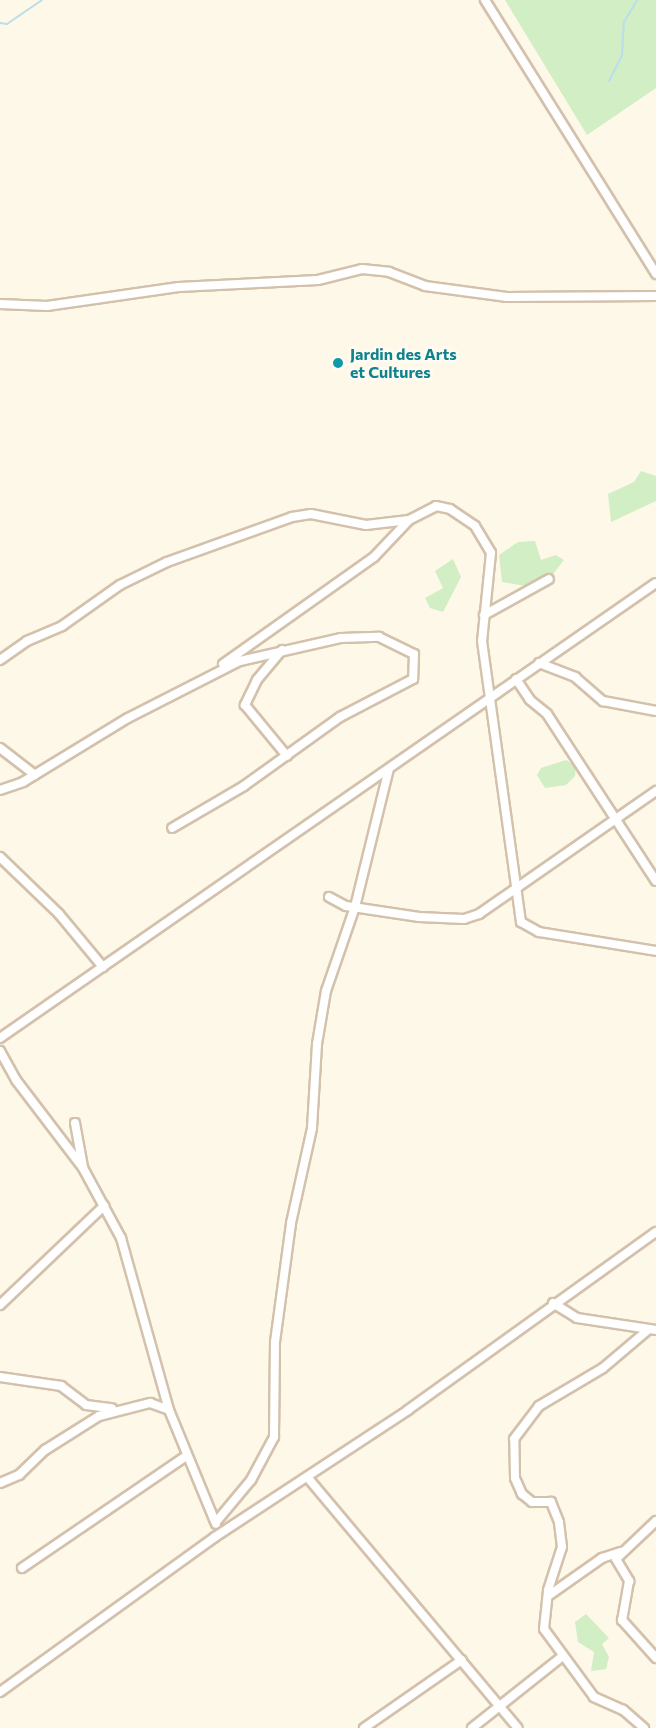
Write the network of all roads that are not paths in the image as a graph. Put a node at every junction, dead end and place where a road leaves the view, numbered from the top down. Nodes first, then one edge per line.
1 (485, 0) edge
2 (656, 274) edge
3 (656, 296) edge
4 (0, 304) edge
5 (409, 520) junction
6 (549, 579) dead end
7 (656, 583) edge
8 (484, 615) junction
9 (283, 649) junction
10 (0, 660) edge
11 (539, 663) junction
12 (214, 671) junction
13 (516, 679) junction
14 (491, 696) junction
15 (656, 711) edge
16 (0, 748) edge
17 (287, 756) junction
18 (389, 769) junction
19 (35, 775) junction
20 (0, 790) edge
21 (656, 791) edge
22 (615, 820) junction
23 (172, 828) dead end
24 (0, 857) edge
25 (656, 881) edge
26 (515, 890) junction
27 (329, 897) dead end
28 (355, 907) junction
29 (656, 951) edge
30 (103, 967) junction
31 (0, 1038) edge
32 (0, 1051) edge
33 (75, 1123) dead end
34 (83, 1168) junction
35 (104, 1206) junction
36 (656, 1232) edge
37 (553, 1303) junction
38 (0, 1305) edge
39 (652, 1329) edge
40 (0, 1377) edge
41 (122, 1407) junction
42 (169, 1410) junction
43 (186, 1456) junction
44 (308, 1478) junction
45 (0, 1483) edge
46 (656, 1521) edge
47 (216, 1522) junction
48 (215, 1537) junction
49 (621, 1552) junction
50 (22, 1568) dead end
51 (548, 1596) junction
52 (563, 1656) junction
53 (656, 1658) edge
54 (462, 1660) junction
55 (0, 1692) edge
56 (501, 1706) junction
57 (364, 1728) edge
58 (472, 1728) edge
59 (518, 1728) edge
60 (644, 1728) edge

1 - 2 street
3 - 4 street
5 - 8 street
5 - 10 street
5 - 12 street
6 - 8 street
7 - 11 street
8 - 14 street
9 - 12 street
9 - 17 street
9 - 17 street
11 - 13 street
11 - 15 street
12 - 19 street
13 - 14 street
13 - 22 street
14 - 18 street
14 - 26 street
16 - 19 street
17 - 23 street
18 - 28 street
18 - 30 street
19 - 20 street
21 - 22 street
22 - 25 street
22 - 26 street
24 - 30 street
26 - 28 street
26 - 29 street
27 - 28 street
28 - 47 street
30 - 31 street
32 - 34 street
33 - 34 street
34 - 35 street
35 - 38 street
35 - 42 street
36 - 37 street
37 - 39 street
37 - 44 street
39 - 51 street
40 - 41 street
41 - 42 street
41 - 45 street
42 - 43 street
43 - 47 street
43 - 50 street
44 - 48 street
44 - 54 street
46 - 49 street
47 - 48 street
48 - 55 street
49 - 51 street
49 - 53 street
51 - 52 street
52 - 56 street
52 - 60 street
54 - 56 street
54 - 57 street
56 - 58 street
56 - 59 street

